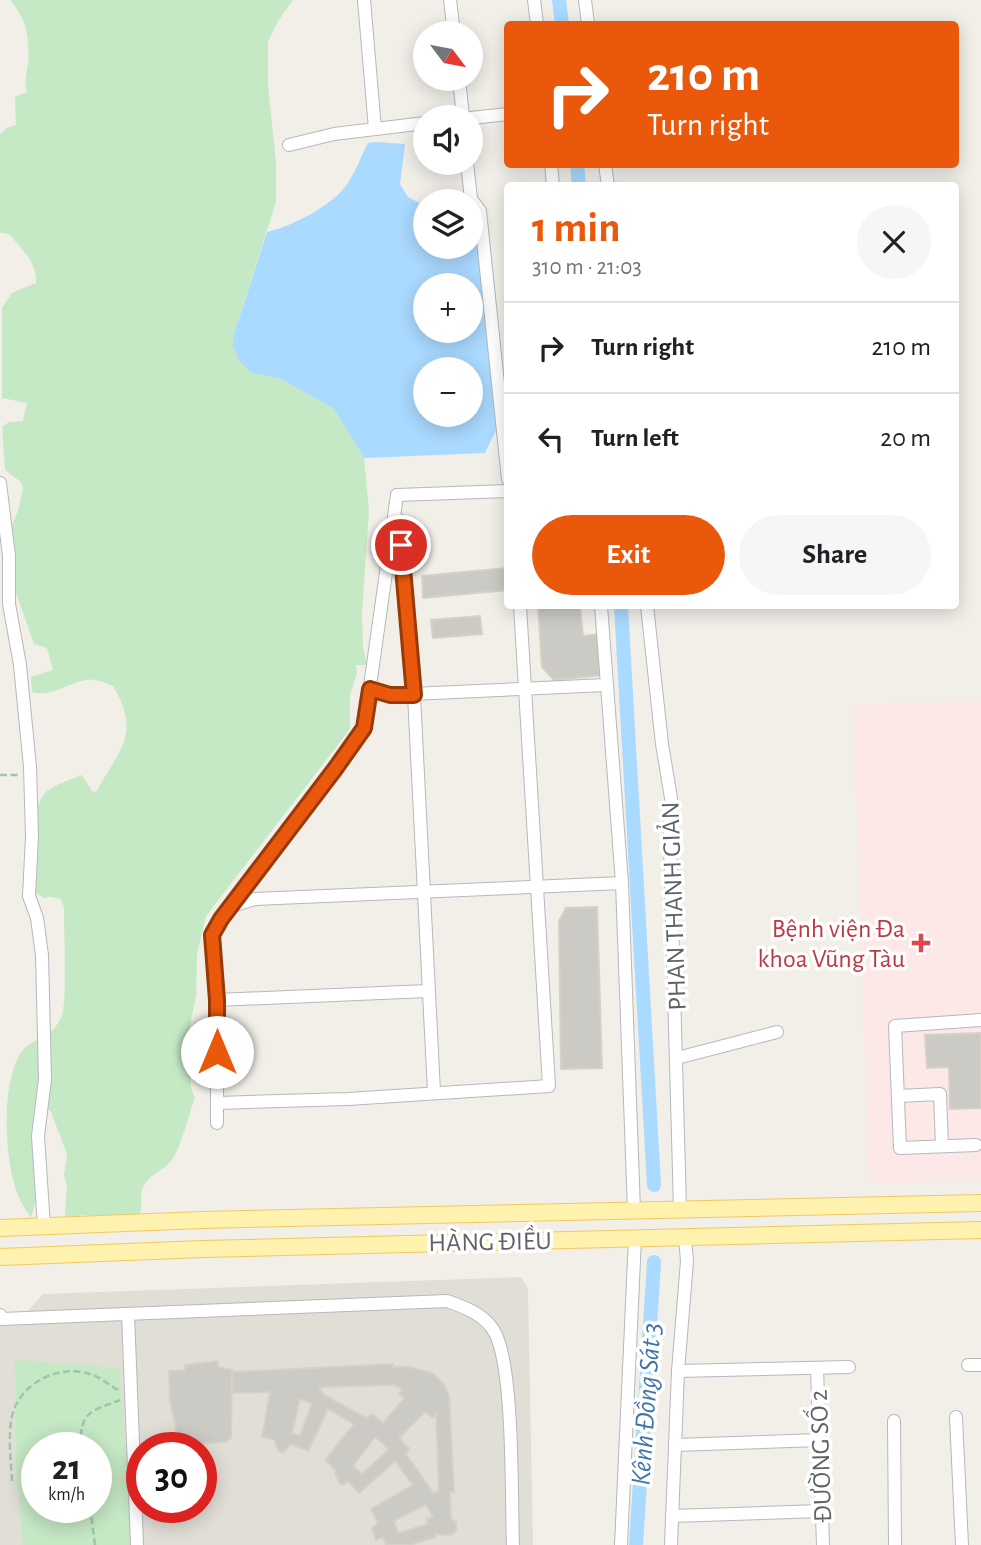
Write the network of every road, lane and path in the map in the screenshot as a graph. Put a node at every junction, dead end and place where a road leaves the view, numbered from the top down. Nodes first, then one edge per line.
1 (364, 0) edge
2 (450, 0) edge
3 (534, 0) edge
4 (585, 0) edge
5 (453, 21) edge
6 (537, 21) edge
7 (587, 21) edge
8 (504, 114) edge
9 (483, 117) edge
10 (413, 124) edge
11 (375, 129) junction
12 (289, 145) dead end
13 (468, 175) edge
14 (504, 441) edge
15 (0, 483) edge
16 (504, 491) edge
17 (397, 495) junction
18 (520, 609) edge
19 (601, 609) edge
20 (647, 609) edge
21 (606, 685) junction
22 (526, 688) junction
23 (370, 689) junction
24 (414, 695) junction
25 (30, 774) junction
26 (0, 775) edge
27 (622, 883) junction
28 (537, 887) junction
29 (424, 892) junction
30 (232, 906) junction
31 (427, 991) junction
32 (217, 1000) junction
33 (981, 1020) edge
34 (777, 1032) dead end
35 (677, 1058) junction
36 (434, 1092) junction
37 (898, 1096) junction
38 (217, 1103) junction
39 (217, 1123) dead end
40 (976, 1144) dead end
41 (942, 1146) junction
42 (981, 1202) edge
43 (912, 1204) junction
44 (680, 1209) junction
45 (634, 1210) junction
46 (202, 1220) junction
47 (44, 1227) junction
48 (0, 1228) edge
49 (981, 1230) edge
50 (913, 1231) junction
51 (635, 1238) junction
52 (684, 1238) junction
53 (203, 1249) junction
54 (0, 1258) edge
55 (128, 1314) junction
56 (0, 1315) edge
57 (849, 1367) dead end
58 (817, 1368) junction
59 (678, 1371) junction
60 (130, 1396) junction
61 (956, 1417) dead end
62 (894, 1421) dead end
63 (81, 1432) edge
64 (819, 1440) junction
65 (675, 1445) junction
66 (12, 1481) dead end
67 (821, 1511) junction
68 (672, 1516) junction
69 (92, 1523) edge
70 (95, 1545) edge
71 (141, 1545) edge
72 (513, 1545) edge
73 (621, 1545) edge
74 (671, 1545) edge
75 (823, 1545) edge
76 (895, 1545) edge
77 (962, 1545) edge

1 - 11 street
2 - 5 street
3 - 6 street
4 - 7 street
8 - 9 street
10 - 11 street
11 - 12 street
13 - 14 street
15 - 25 street
16 - 17 street
17 - 23 street
17 - 24 street
18 - 22 street
19 - 21 street
20 - 35 street, PHAN THANH GIẢN
21 - 22 street
21 - 27 street
22 - 24 street
22 - 28 street
23 - 24 street
23 - 30 street
24 - 29 street
25 - 26 path
25 - 47 street
27 - 28 street
27 - 45 street
28 - 29 street
28 - 36 street
29 - 30 street
29 - 31 street
30 - 32 street
31 - 32 street
31 - 36 street
32 - 38 street
33 - 37 street
34 - 35 street
35 - 44 street, PHAN THANH GIẢN
36 - 38 street
37 - 41 street
37 - 41 street
38 - 39 street
40 - 41 street
42 - 43 main road, HÀNG ĐIỀU
43 - 44 main road, HÀNG ĐIỀU
43 - 50 main road
44 - 45 main road, HÀNG ĐIỀU
45 - 46 main road, HÀNG ĐIỀU
46 - 47 main road, HÀNG ĐIỀU
46 - 53 main road
47 - 48 main road, HÀNG ĐIỀU
49 - 50 main road, HÀNG ĐIỀU
50 - 52 main road, HÀNG ĐIỀU
51 - 52 main road, HÀNG ĐIỀU
51 - 53 main road, HÀNG ĐIỀU
51 - 73 street
52 - 59 street
53 - 54 main road, HÀNG ĐIỀU
55 - 56 street
55 - 60 street
55 - 72 street
57 - 58 street
58 - 59 street
58 - 64 street, ĐƯỜNG SỐ 2
59 - 65 street
60 - 63 path
60 - 66 path
60 - 71 street
61 - 77 street
62 - 76 street
64 - 65 street
64 - 67 street, ĐƯỜNG SỐ 2
65 - 68 street
67 - 68 street
67 - 75 street, ĐƯỜNG SỐ 2
68 - 74 street
69 - 70 path

